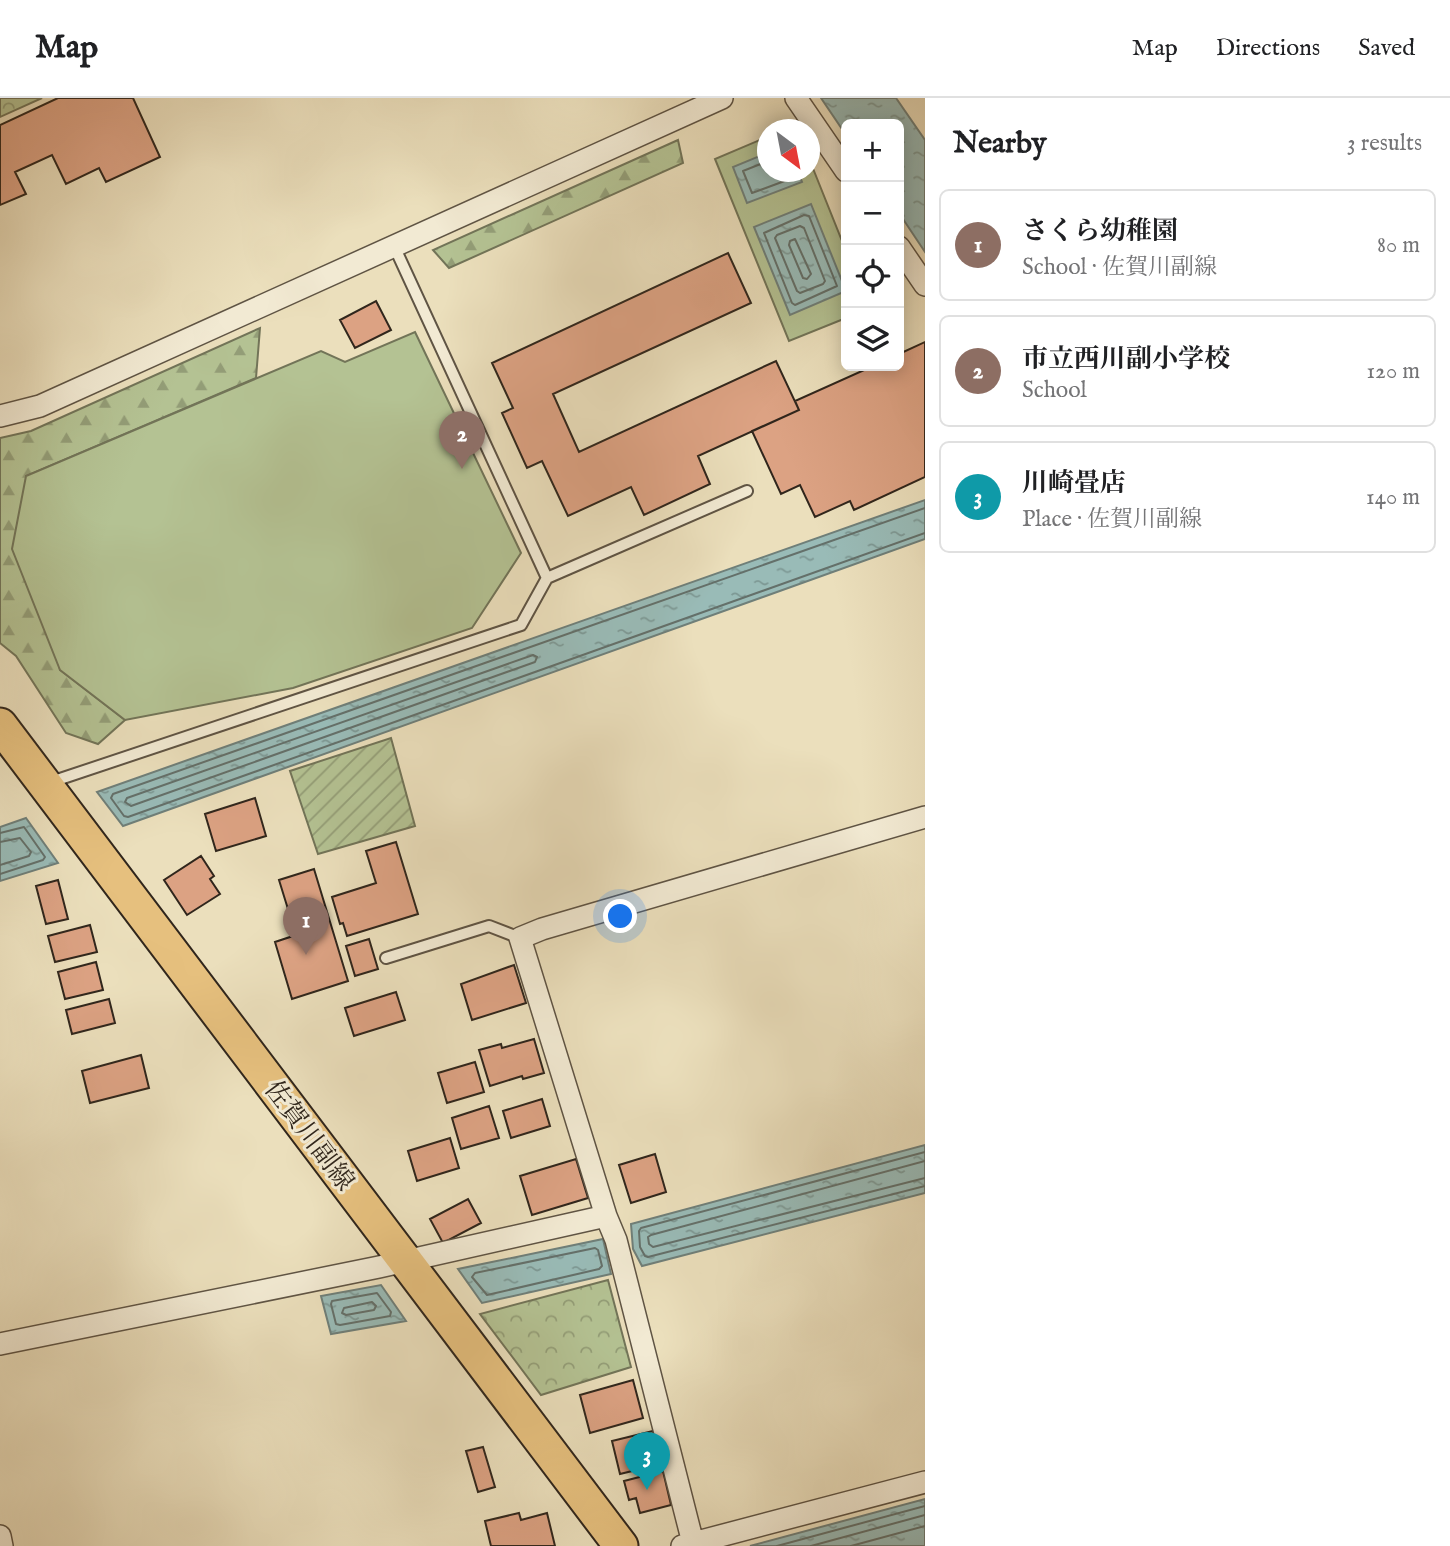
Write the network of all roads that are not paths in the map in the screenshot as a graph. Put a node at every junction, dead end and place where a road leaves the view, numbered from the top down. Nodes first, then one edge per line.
1 (722, 98) edge
2 (796, 98) edge
3 (841, 164) edge
4 (394, 247) junction
5 (904, 254) edge
6 (925, 285) edge
7 (0, 416) edge
8 (747, 491) dead end
9 (547, 578) junction
10 (0, 725) edge
11 (45, 785) junction
12 (925, 817) edge
13 (520, 938) junction
14 (386, 958) dead end
15 (606, 1216) junction
16 (405, 1260) junction
17 (0, 1344) edge
18 (925, 1482) edge
19 (0, 1536) edge
20 (687, 1545) edge
21 (2, 1546) edge
22 (621, 1546) edge

1 - 4 street
2 - 3 street
4 - 7 street
4 - 9 lane
5 - 6 street
8 - 9 lane
9 - 11 lane
10 - 11 main road, 佐賀川副線
11 - 16 main road, 佐賀川副線
12 - 13 street
13 - 14 lane
13 - 15 street
15 - 16 street
15 - 20 street
16 - 17 street
16 - 22 main road, 佐賀川副線
18 - 20 street
19 - 21 street

